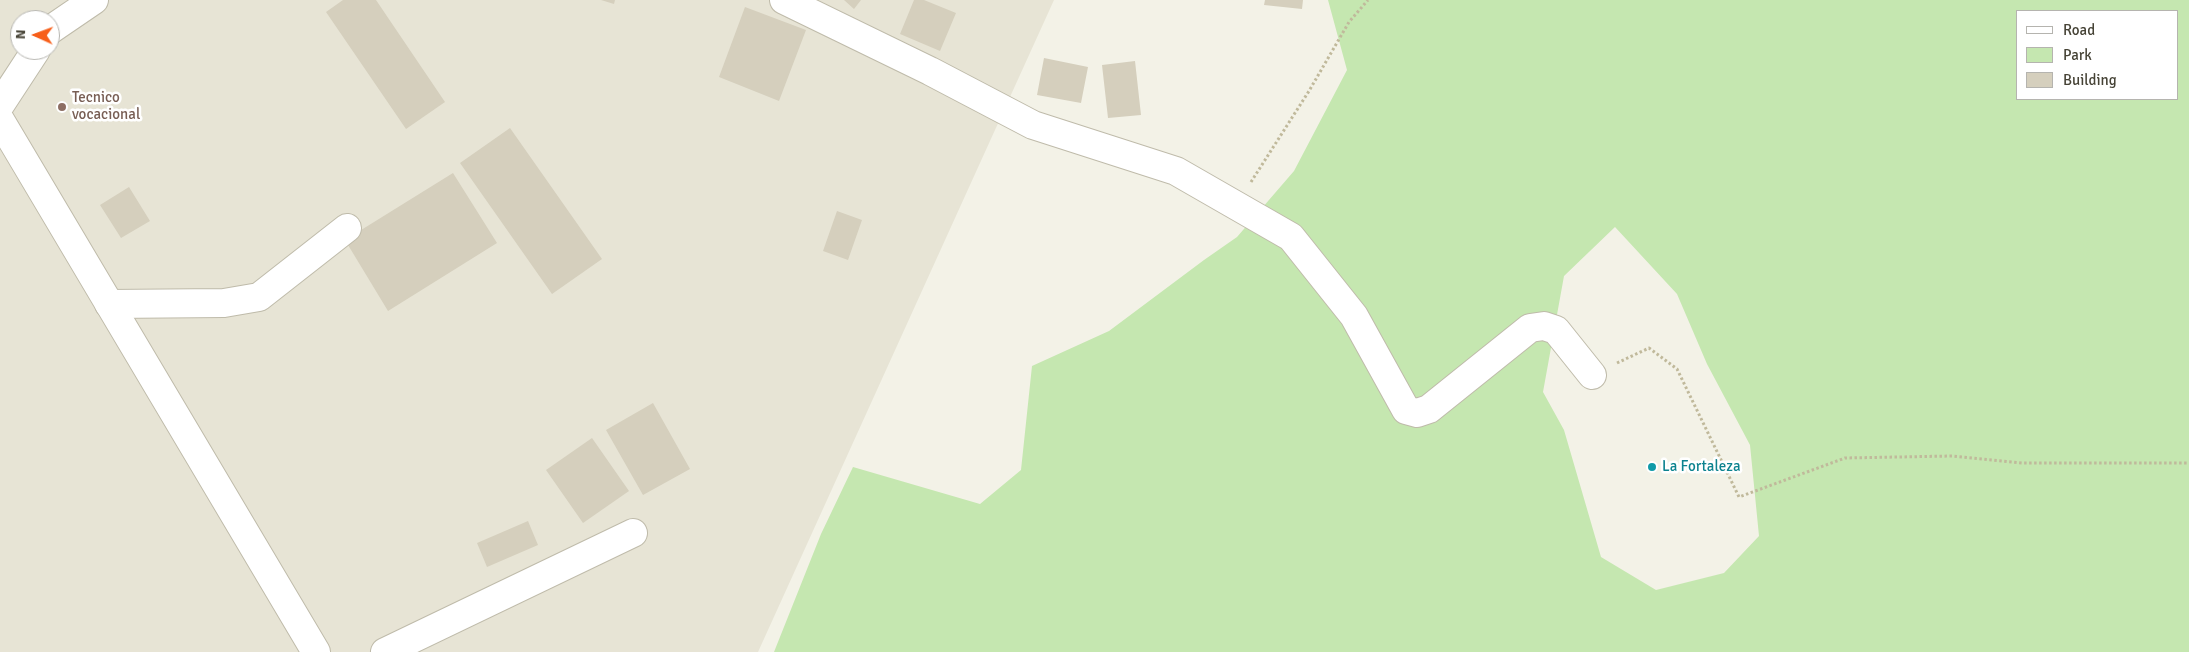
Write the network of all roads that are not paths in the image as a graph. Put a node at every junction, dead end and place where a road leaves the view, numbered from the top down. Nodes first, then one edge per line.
1 (94, 0) edge
2 (784, 0) edge
3 (60, 23) edge
4 (29, 60) edge
5 (0, 105) edge
6 (0, 120) edge
7 (347, 228) dead end
8 (109, 304) junction
9 (1592, 375) road end
10 (633, 533) dead end
11 (316, 652) edge
12 (385, 652) edge

1 - 3 street
2 - 9 street
4 - 5 street
6 - 8 street
7 - 8 street
8 - 11 street
10 - 12 street

